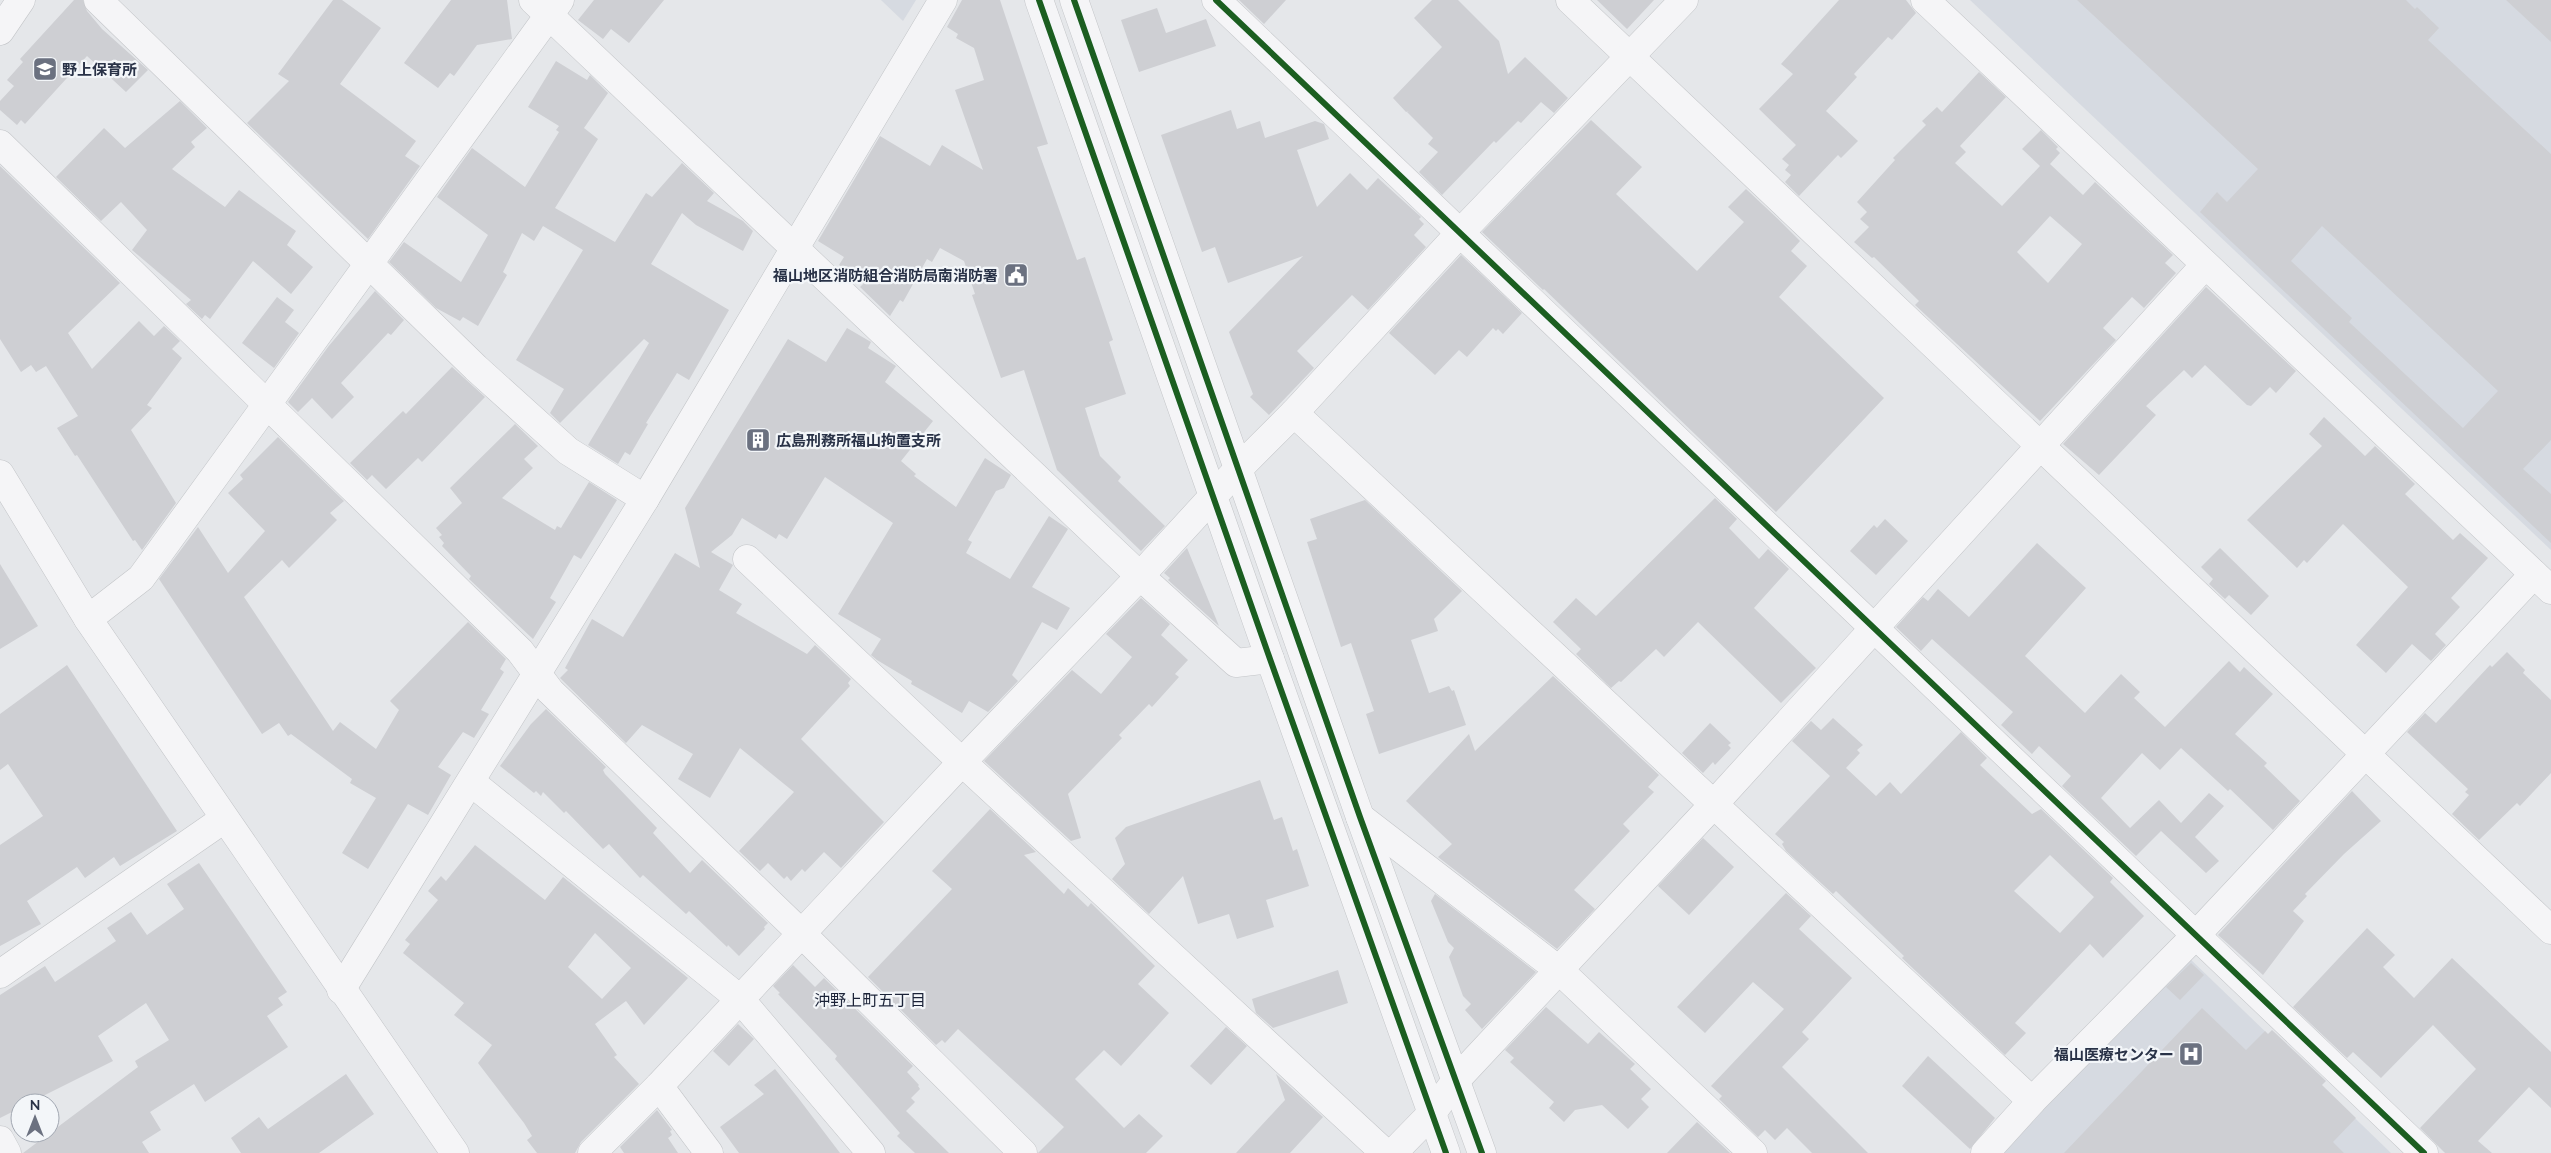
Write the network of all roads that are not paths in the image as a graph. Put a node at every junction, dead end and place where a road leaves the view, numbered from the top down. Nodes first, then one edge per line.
1 (21, 0) edge
2 (98, 0) edge
3 (943, 0) edge
4 (1039, 0) edge
5 (1074, 0) edge
6 (1216, 0) edge
7 (1570, 0) edge
8 (1684, 0) edge
9 (1925, 0) edge
10 (548, 5) edge
11 (0, 31) edge
12 (1630, 57) junction
13 (0, 144) edge
14 (1458, 234) junction
15 (796, 249) junction
16 (370, 264) junction
17 (2205, 265) junction
18 (266, 403) junction
19 (1294, 413) junction
20 (2041, 446) junction
21 (1238, 469) junction
22 (0, 474) edge
23 (1213, 497) junction
24 (645, 499) junction
25 (747, 559) dead end
26 (1140, 576) junction
27 (2542, 582) edge
28 (88, 619) junction
29 (1874, 628) junction
30 (1270, 659) junction
31 (538, 673) junction
32 (2364, 753) junction
33 (962, 762) junction
34 (471, 782) junction
35 (1713, 806) junction
36 (1360, 818) junction
37 (224, 819) junction
38 (2551, 930) edge
39 (802, 934) junction
40 (2194, 936) junction
41 (1560, 971) junction
42 (0, 974) edge
43 (341, 990) junction
44 (740, 999) junction
45 (1457, 1079) junction
46 (658, 1086) junction
47 (2032, 1101) junction
48 (1432, 1113) junction
49 (0, 1140) edge
50 (7, 1153) edge
51 (455, 1153) edge
52 (592, 1153) edge
53 (709, 1153) edge
54 (871, 1153) edge
55 (1023, 1153) edge
56 (1386, 1153) edge
57 (1393, 1153) edge
58 (1446, 1153) edge
59 (1482, 1153) edge
60 (1753, 1153) edge
61 (1985, 1153) edge
62 (2424, 1153) edge

1 - 11 street
2 - 16 street
3 - 15 street
4 - 23 street
5 - 21 street
6 - 14 street
7 - 12 street
8 - 12 street
9 - 17 street
10 - 15 street
10 - 16 street
12 - 14 street
12 - 20 street
13 - 18 street
14 - 19 street
14 - 29 street
15 - 24 street
15 - 26 street
16 - 18 street
16 - 24 street
17 - 20 street
17 - 27 street
18 - 28 street
18 - 31 street
19 - 21 street
19 - 35 street
20 - 29 street
20 - 32 street
21 - 23 street
21 - 36 street
22 - 28 street
23 - 26 street
23 - 30 street
24 - 31 street
25 - 33 street
26 - 30 street
26 - 33 street
27 - 32 street
28 - 37 street
29 - 35 street
29 - 40 street
30 - 48 street
31 - 34 street
31 - 39 street
32 - 38 street
32 - 40 street
33 - 39 street
33 - 56 street
34 - 43 street
34 - 44 street
35 - 41 street
35 - 47 street
36 - 41 street
36 - 45 street
37 - 42 street
37 - 43 street
39 - 44 street
39 - 55 street
40 - 47 street
40 - 62 street
41 - 45 street
41 - 60 street
43 - 51 street
44 - 46 street
44 - 54 street
45 - 48 street
45 - 59 street
46 - 52 street
46 - 53 street
47 - 61 street
48 - 57 street
48 - 58 street
49 - 50 street

